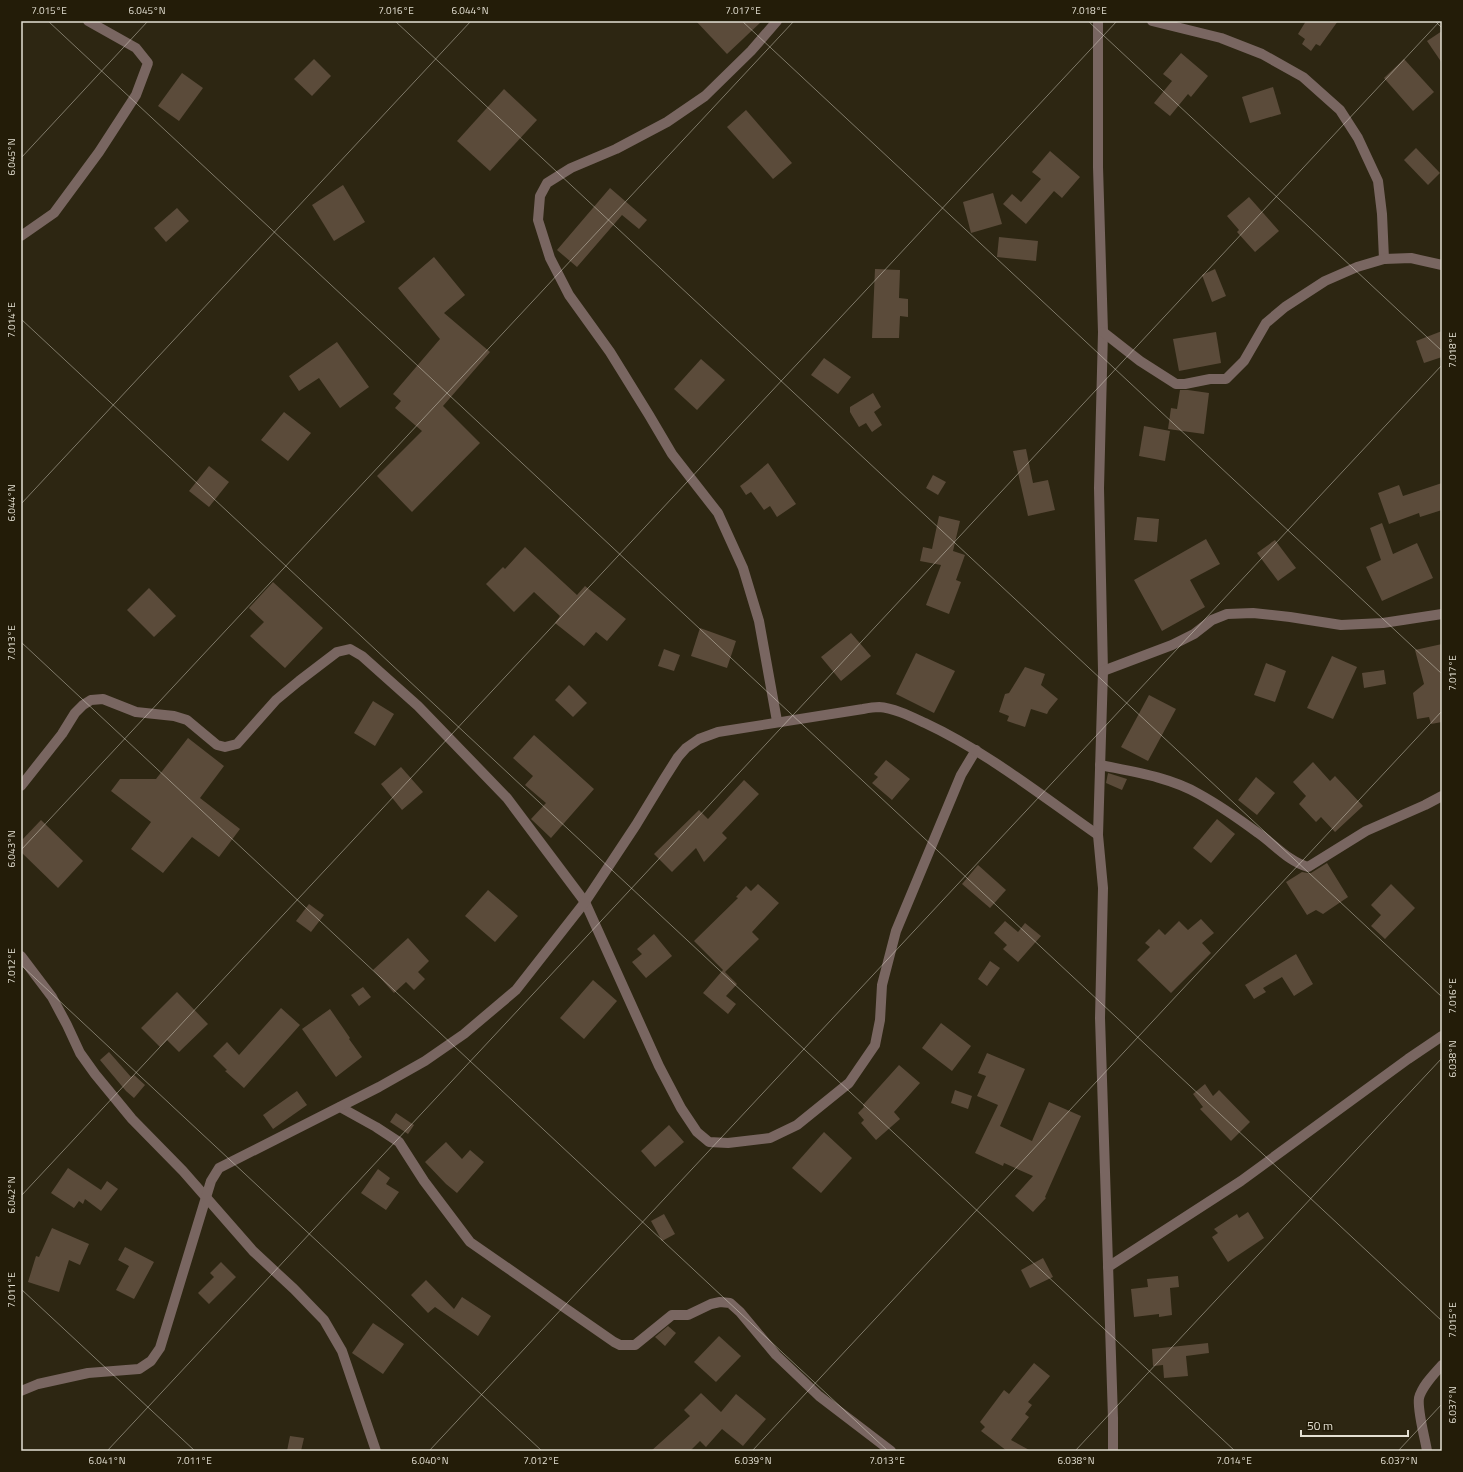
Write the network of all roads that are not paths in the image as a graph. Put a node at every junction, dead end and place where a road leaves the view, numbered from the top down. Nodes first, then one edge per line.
1 (88, 21) edge
2 (777, 21) edge
3 (1098, 21) edge
4 (1152, 21) edge
5 (21, 236) edge
6 (1384, 259) junction
7 (1442, 265) edge
8 (1103, 332) junction
9 (1442, 614) edge
10 (1103, 671) junction
11 (777, 721) junction
12 (976, 750) junction
13 (1100, 765) junction
14 (21, 786) edge
15 (1442, 796) edge
16 (1098, 835) junction
17 (585, 902) junction
18 (21, 956) edge
19 (1442, 1036) edge
20 (340, 1107) junction
21 (206, 1197) junction
22 (1108, 1267) junction
23 (1442, 1365) edge
24 (21, 1391) edge
25 (376, 1451) edge
26 (891, 1451) edge
27 (1113, 1451) edge
28 (1427, 1451) edge

1 - 5 street
2 - 11 street
3 - 8 street
4 - 6 street
6 - 7 street
6 - 8 street
8 - 10 street
9 - 10 street
10 - 13 street
11 - 12 street
11 - 17 street
12 - 16 street
12 - 17 street
13 - 15 street
13 - 16 street
14 - 17 street
16 - 22 street
17 - 20 street
18 - 21 street
19 - 22 street
20 - 21 street
20 - 26 street
21 - 24 street
21 - 25 street
22 - 27 street
23 - 28 street

